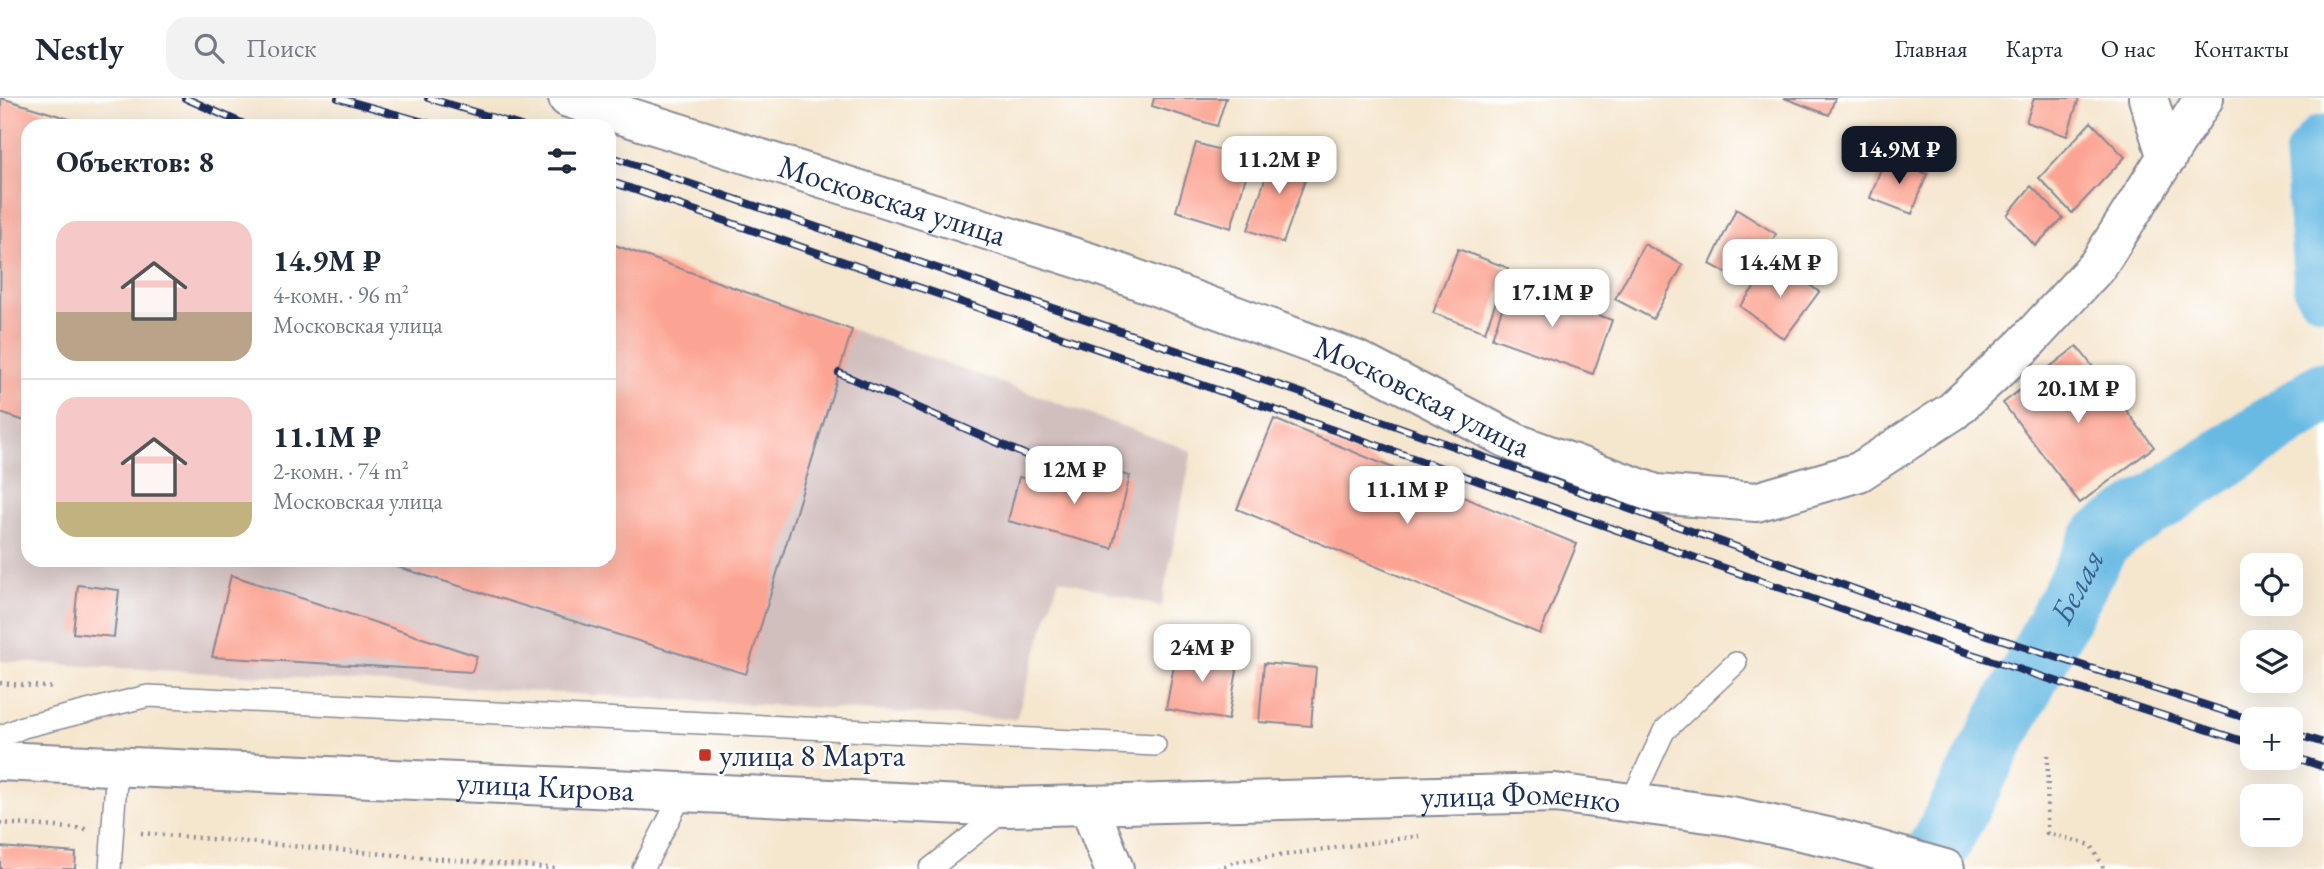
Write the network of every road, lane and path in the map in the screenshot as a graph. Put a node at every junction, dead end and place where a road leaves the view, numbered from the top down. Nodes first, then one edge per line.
1 (568, 98) edge
2 (2148, 98) edge
3 (2204, 98) edge
4 (2167, 158) junction
5 (1737, 663) dead end
6 (0, 737) edge
7 (1155, 745) dead end
8 (2048, 755) dead end
9 (0, 761) edge
10 (117, 765) junction
11 (684, 790) junction
12 (1631, 802) junction
13 (1089, 806) junction
14 (1007, 807) junction
15 (0, 823) edge
16 (112, 831) junction
17 (1422, 835) dead end
18 (110, 869) edge
19 (559, 869) edge
20 (643, 869) edge
21 (930, 869) edge
22 (1114, 869) edge
23 (1218, 869) edge
24 (1945, 869) edge
25 (2104, 869) edge

1 - 4 street, Московская улица
2 - 4 street
3 - 4 street, Московская улица
5 - 12 lane
6 - 7 lane
8 - 25 path
9 - 10 street, улица Кирова
10 - 11 street, улица Кирова
10 - 16 lane
11 - 14 street, улица Кирова
11 - 20 lane
12 - 13 street, улица Фоменко
12 - 24 street, улица Фоменко
13 - 14 street, улица Кирова
13 - 22 street
14 - 21 lane
15 - 16 path
16 - 18 lane
16 - 19 path
17 - 23 path

